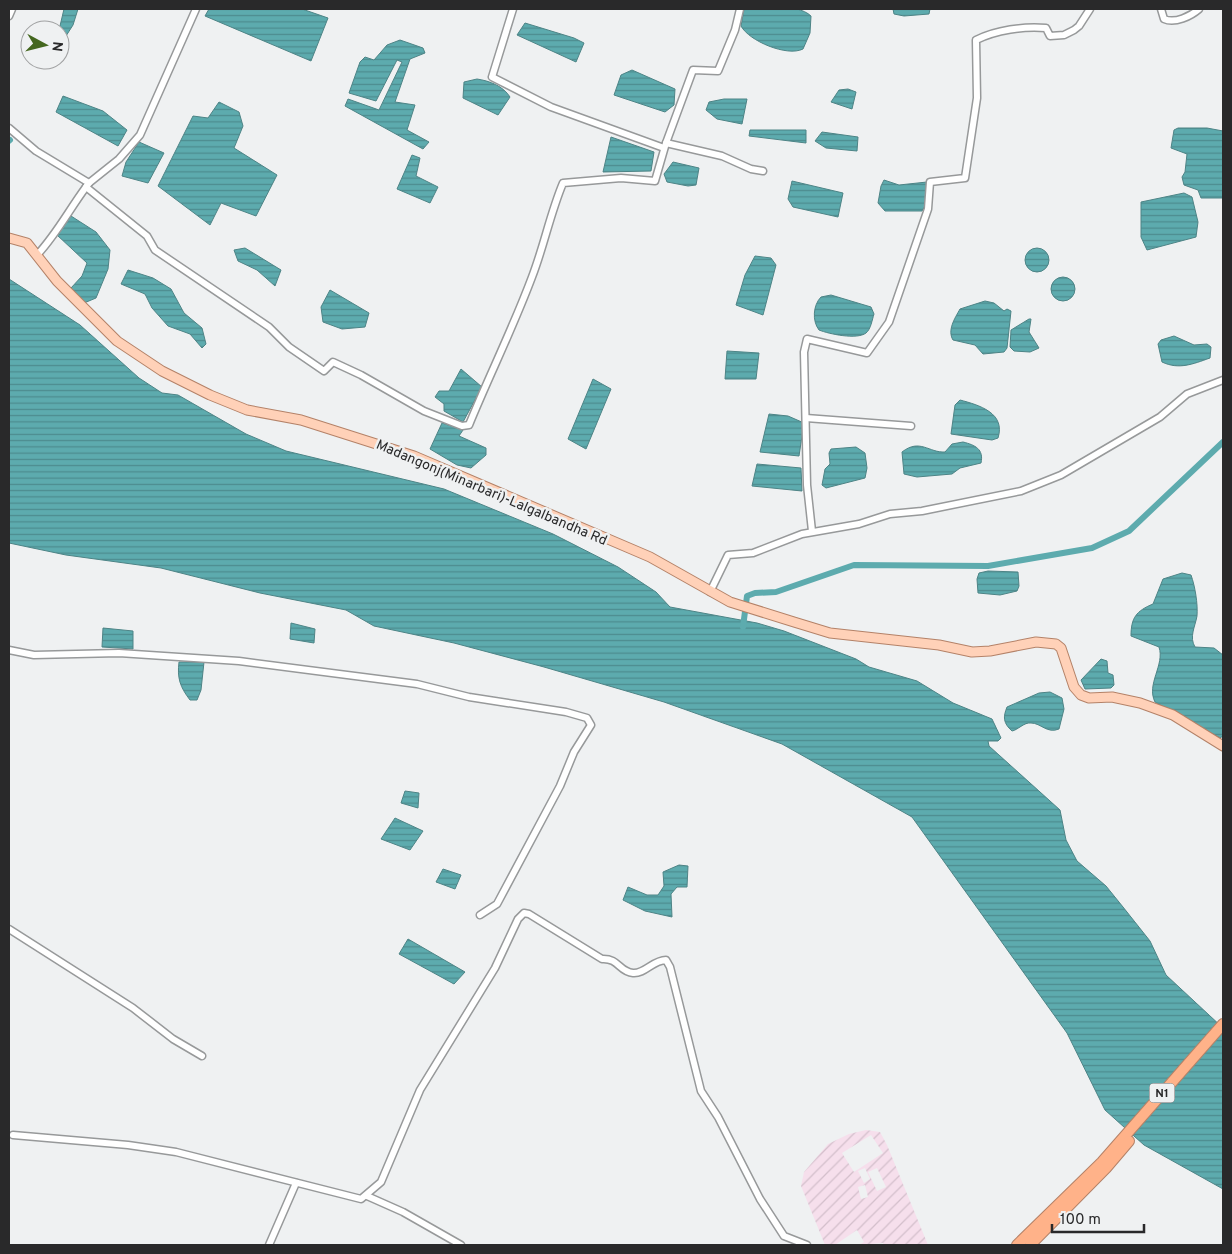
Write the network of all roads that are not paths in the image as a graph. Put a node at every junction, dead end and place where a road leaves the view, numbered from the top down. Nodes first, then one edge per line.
1 (12, 9) edge
2 (196, 9) edge
3 (513, 9) edge
4 (740, 9) edge
5 (1090, 9) edge
6 (1161, 9) edge
7 (1199, 9) edge
8 (9, 16) edge
9 (9, 128) edge
10 (665, 146) junction
11 (762, 171) dead end
12 (87, 185) junction
13 (9, 238) edge
14 (37, 255) junction
15 (1223, 380) edge
16 (806, 418) junction
17 (911, 426) dead end
18 (812, 531) junction
19 (710, 592) junction
20 (9, 650) edge
21 (1223, 744) edge
22 (480, 915) dead end
23 (9, 929) edge
24 (1223, 1024) edge
25 (1223, 1034) edge
26 (202, 1056) dead end
27 (13, 1135) dead end
28 (1104, 1165) junction
29 (296, 1183) junction
30 (367, 1196) junction
31 (270, 1245) edge
32 (461, 1245) edge
33 (807, 1245) edge
34 (1017, 1245) edge
35 (1030, 1245) edge

1 - 8 street
2 - 12 street
3 - 10 street
4 - 10 street
5 - 16 street
6 - 7 street
9 - 12 street
10 - 11 street
10 - 12 street
12 - 14 street
13 - 14 main road, Madangonj(Minarbari)-Lalgalbandha Rd
14 - 19 main road, Madangonj(Minarbari)-Lalgalbandha Rd
15 - 18 street
16 - 17 street
16 - 18 street
18 - 19 street
19 - 21 main road, Madangonj(Minarbari)-Lalgalbandha Rd
20 - 22 street
23 - 26 street
24 - 28 highway, N1
25 - 28 highway, N1
27 - 29 street
28 - 34 highway, N1
28 - 35 highway, N1
29 - 30 street
29 - 31 street
30 - 32 street
30 - 33 street

